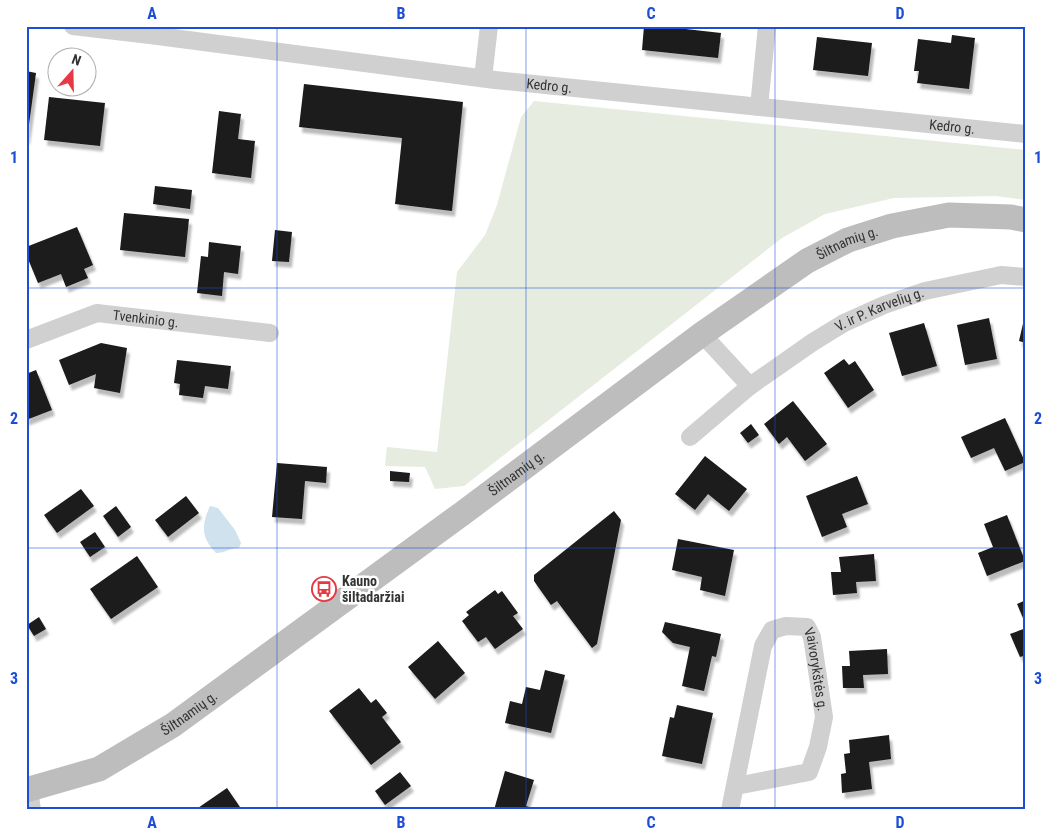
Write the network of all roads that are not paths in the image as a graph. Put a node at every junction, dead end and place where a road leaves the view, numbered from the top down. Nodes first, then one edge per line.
1 (73, 26) edge
2 (489, 26) edge
3 (767, 26) edge
4 (150, 30) edge
5 (483, 78) junction
6 (759, 107) junction
7 (1026, 134) edge
8 (1026, 220) edge
9 (1026, 277) edge
10 (270, 333) dead end
11 (702, 334) junction
12 (26, 340) edge
13 (750, 386) junction
14 (690, 437) dead end
15 (736, 786) junction
16 (29, 796) edge
17 (730, 810) edge

1 - 4 street, Kedro g.
2 - 5 street
3 - 6 street
4 - 5 street, Kedro g.
5 - 6 street, Kedro g.
6 - 7 street, Kedro g.
8 - 11 main road, Šiltnamių g.
9 - 13 street, V. ir P. Karvelių g.
10 - 12 street, Tvenkinio g.
11 - 13 street
11 - 16 main road, Šiltnamių g.
13 - 14 street, V. ir P. Karvelių g.
15 - 15 street, Vaivorykštės g.
15 - 17 street, Vaivorykštės g.

